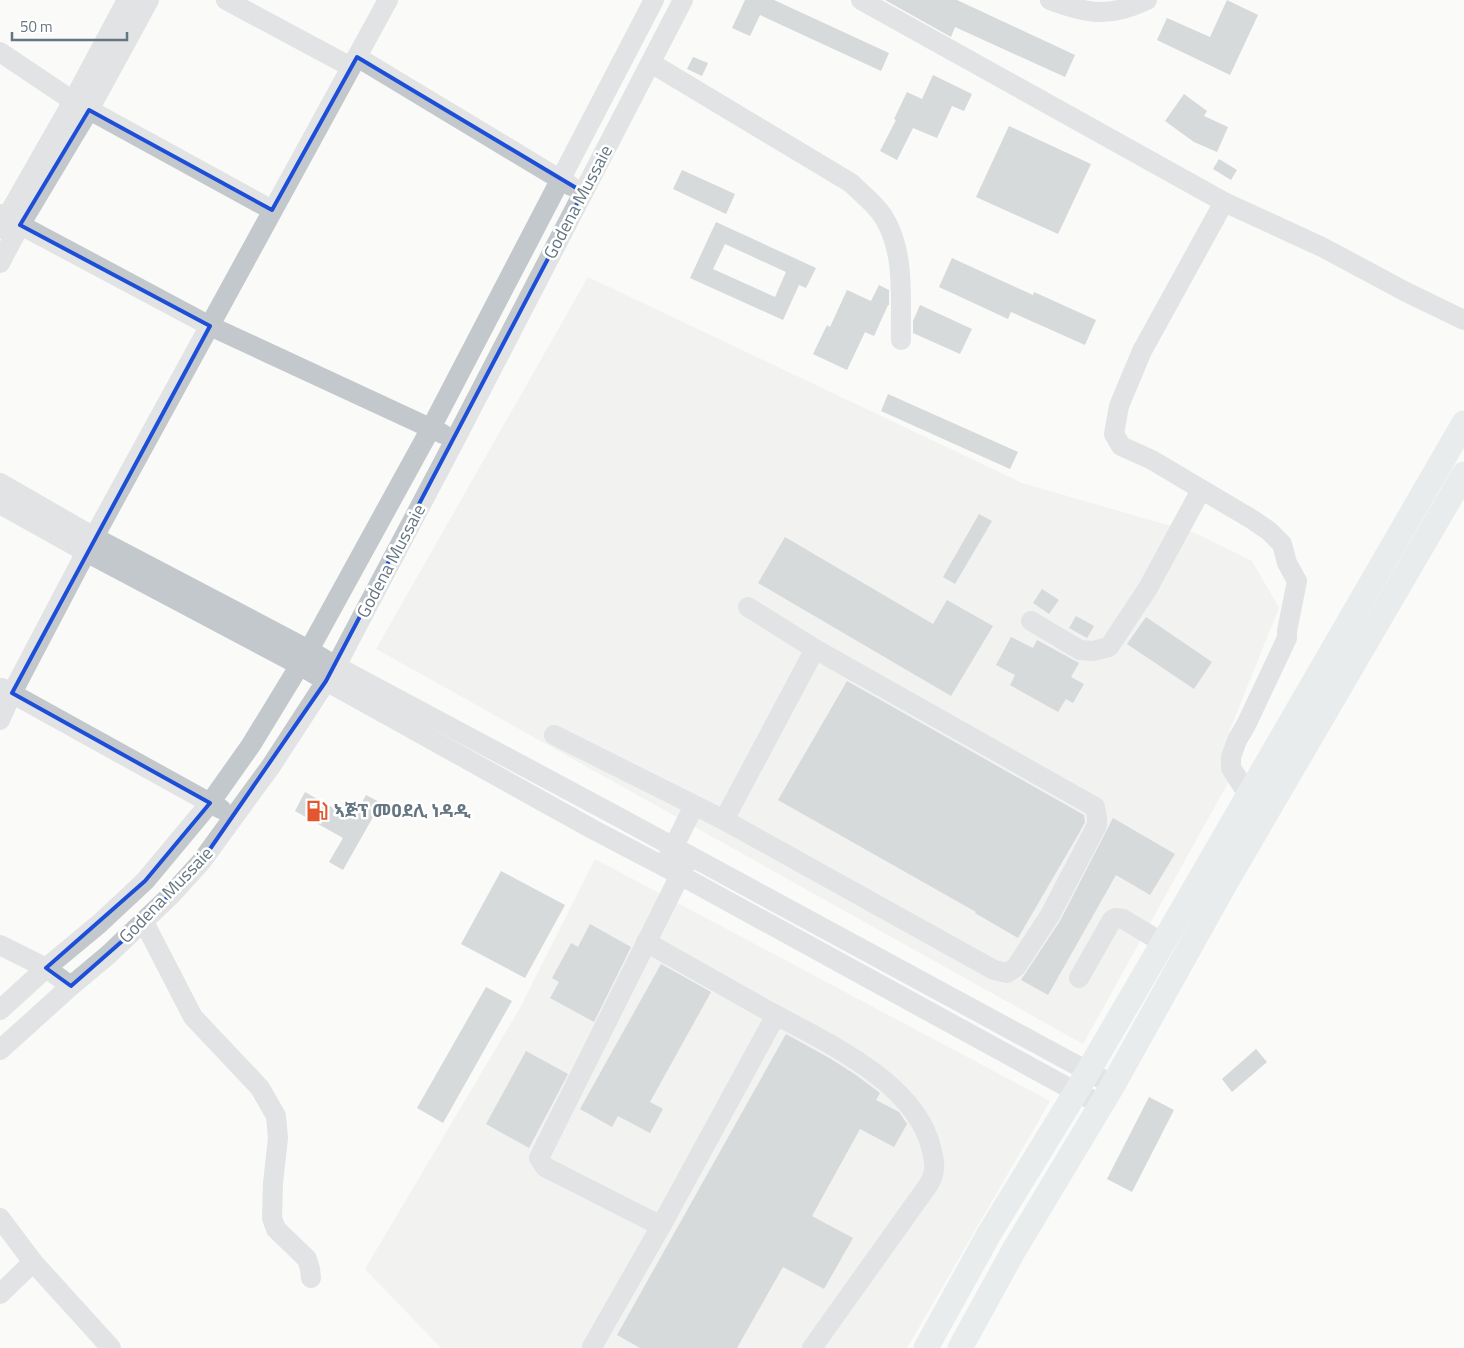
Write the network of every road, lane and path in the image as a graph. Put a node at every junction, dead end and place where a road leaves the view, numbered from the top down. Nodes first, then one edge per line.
1 (127, 0) edge
2 (149, 0) edge
3 (226, 0) edge
4 (388, 0) edge
5 (654, 0) edge
6 (683, 0) edge
7 (861, 0) edge
8 (1050, 0) edge
9 (1147, 0) edge
10 (0, 52) edge
11 (354, 62) junction
12 (651, 63) junction
13 (81, 105) junction
14 (560, 179) junction
15 (582, 192) junction
16 (1224, 202) junction
17 (272, 210) junction
18 (6, 221) edge
19 (0, 263) edge
20 (1464, 320) edge
21 (210, 326) junction
22 (901, 340) dead end
23 (1464, 423) edge
24 (431, 428) junction
25 (455, 440) junction
26 (1464, 474) edge
27 (0, 483) edge
28 (1201, 490) junction
29 (0, 504) edge
30 (1405, 525) junction
31 (1426, 540) junction
32 (90, 545) junction
33 (748, 607) dead end
34 (1031, 622) dead end
35 (815, 649) junction
36 (304, 657) junction
37 (331, 673) junction
38 (6, 690) edge
39 (0, 720) edge
40 (554, 734) dead end
41 (1249, 796) junction
42 (210, 803) junction
43 (694, 806) junction
44 (234, 817) junction
45 (724, 820) junction
46 (682, 852) junction
47 (672, 870) junction
48 (1215, 878) junction
49 (144, 922) junction
50 (646, 942) junction
51 (1163, 943) junction
52 (0, 945) edge
53 (46, 968) junction
54 (1079, 978) dead end
55 (71, 986) junction
56 (0, 1010) edge
57 (776, 1015) junction
58 (0, 1050) edge
59 (1082, 1082) junction
60 (1107, 1094) junction
61 (0, 1218) edge
62 (661, 1226) junction
63 (989, 1234) junction
64 (1014, 1250) junction
65 (33, 1262) junction
66 (311, 1278) dead end
67 (0, 1294) edge
68 (592, 1347) dead end
69 (111, 1348) edge
70 (812, 1348) edge
71 (926, 1348) edge
72 (960, 1348) edge

1 - 13 street
2 - 13 street
3 - 11 street
4 - 11 street
5 - 14 street, Godena Mussaie
6 - 12 street, Godena Mussaie
7 - 16 street
8 - 9 street
10 - 13 street
11 - 14 street
11 - 17 street
12 - 15 street, Godena Mussaie
12 - 22 street
13 - 17 street
13 - 18 street
14 - 15 street
14 - 24 street, Godena Mussaie
15 - 25 street, Godena Mussaie
16 - 20 street
16 - 28 street
17 - 21 street
18 - 19 street
18 - 21 street
21 - 24 street
21 - 32 street
23 - 30 main road
24 - 25 street
24 - 36 street, Godena Mussaie
25 - 37 street, Godena Mussaie
26 - 31 main road
27 - 32 street
28 - 34 street
28 - 41 street
29 - 32 street
30 - 31 main road
30 - 41 main road
31 - 48 main road
32 - 36 street
32 - 38 street
33 - 35 street
35 - 45 street
35 - 45 street
36 - 37 street
36 - 42 street, Godena Mussaie
37 - 44 street, Godena Mussaie
37 - 46 street
37 - 47 street
38 - 39 street
38 - 42 street
40 - 43 street
41 - 48 main road
42 - 44 street
42 - 53 street, Godena Mussaie
43 - 45 street
43 - 46 street
44 - 49 street, Godena Mussaie
46 - 47 street
46 - 59 street
47 - 50 street
47 - 59 street
48 - 51 main road
48 - 60 main road
49 - 55 street, Godena Mussaie
49 - 66 street
50 - 57 street
50 - 62 street
51 - 54 street
51 - 59 main road
52 - 53 street
53 - 55 street
53 - 56 street, Godena Mussaie
55 - 58 street, Godena Mussaie
57 - 62 street
57 - 70 street
59 - 60 street
59 - 63 main road
60 - 64 main road
61 - 65 street
62 - 68 street
63 - 64 main road
63 - 71 main road
64 - 72 main road
65 - 67 street
65 - 69 street

